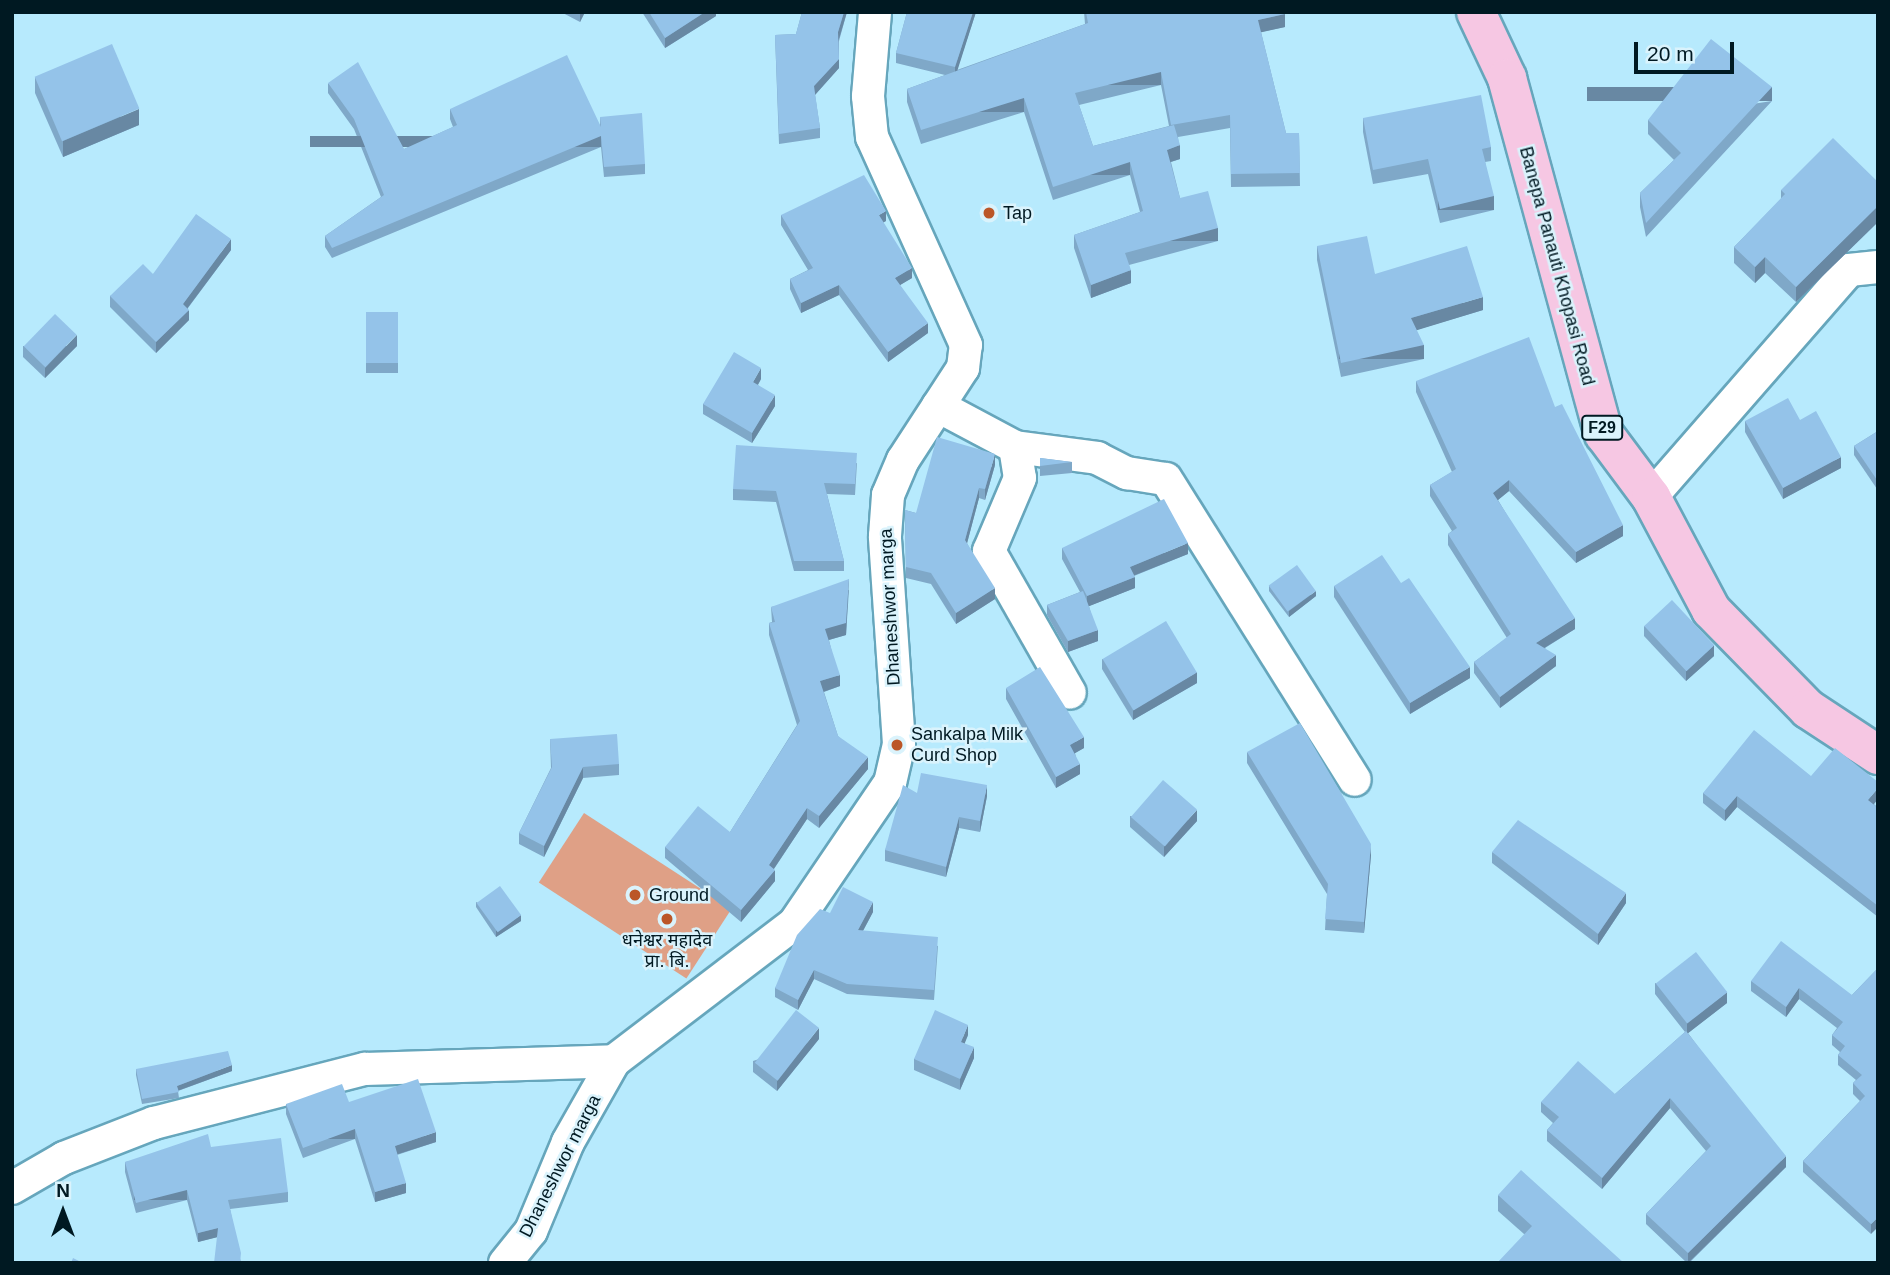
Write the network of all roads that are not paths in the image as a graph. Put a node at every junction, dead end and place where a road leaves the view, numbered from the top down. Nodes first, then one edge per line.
1 (875, 12) edge
2 (1476, 12) edge
3 (1878, 267) edge
4 (938, 405) junction
5 (1015, 447) junction
6 (1651, 497) junction
7 (1070, 693) dead end
8 (1878, 755) edge
9 (1356, 780) dead end
10 (614, 1061) junction
11 (12, 1188) edge
12 (505, 1263) edge

1 - 4 street, Dhaneshwor marga
2 - 6 main road, Banepa Panauti Khopasi Road / F29
3 - 6 street
4 - 5 street
4 - 10 street, Dhaneshwor marga
5 - 7 street
5 - 9 street
6 - 8 main road, Banepa Panauti Khopasi Road / F29
10 - 11 street
10 - 12 street, Dhaneshwor marga

